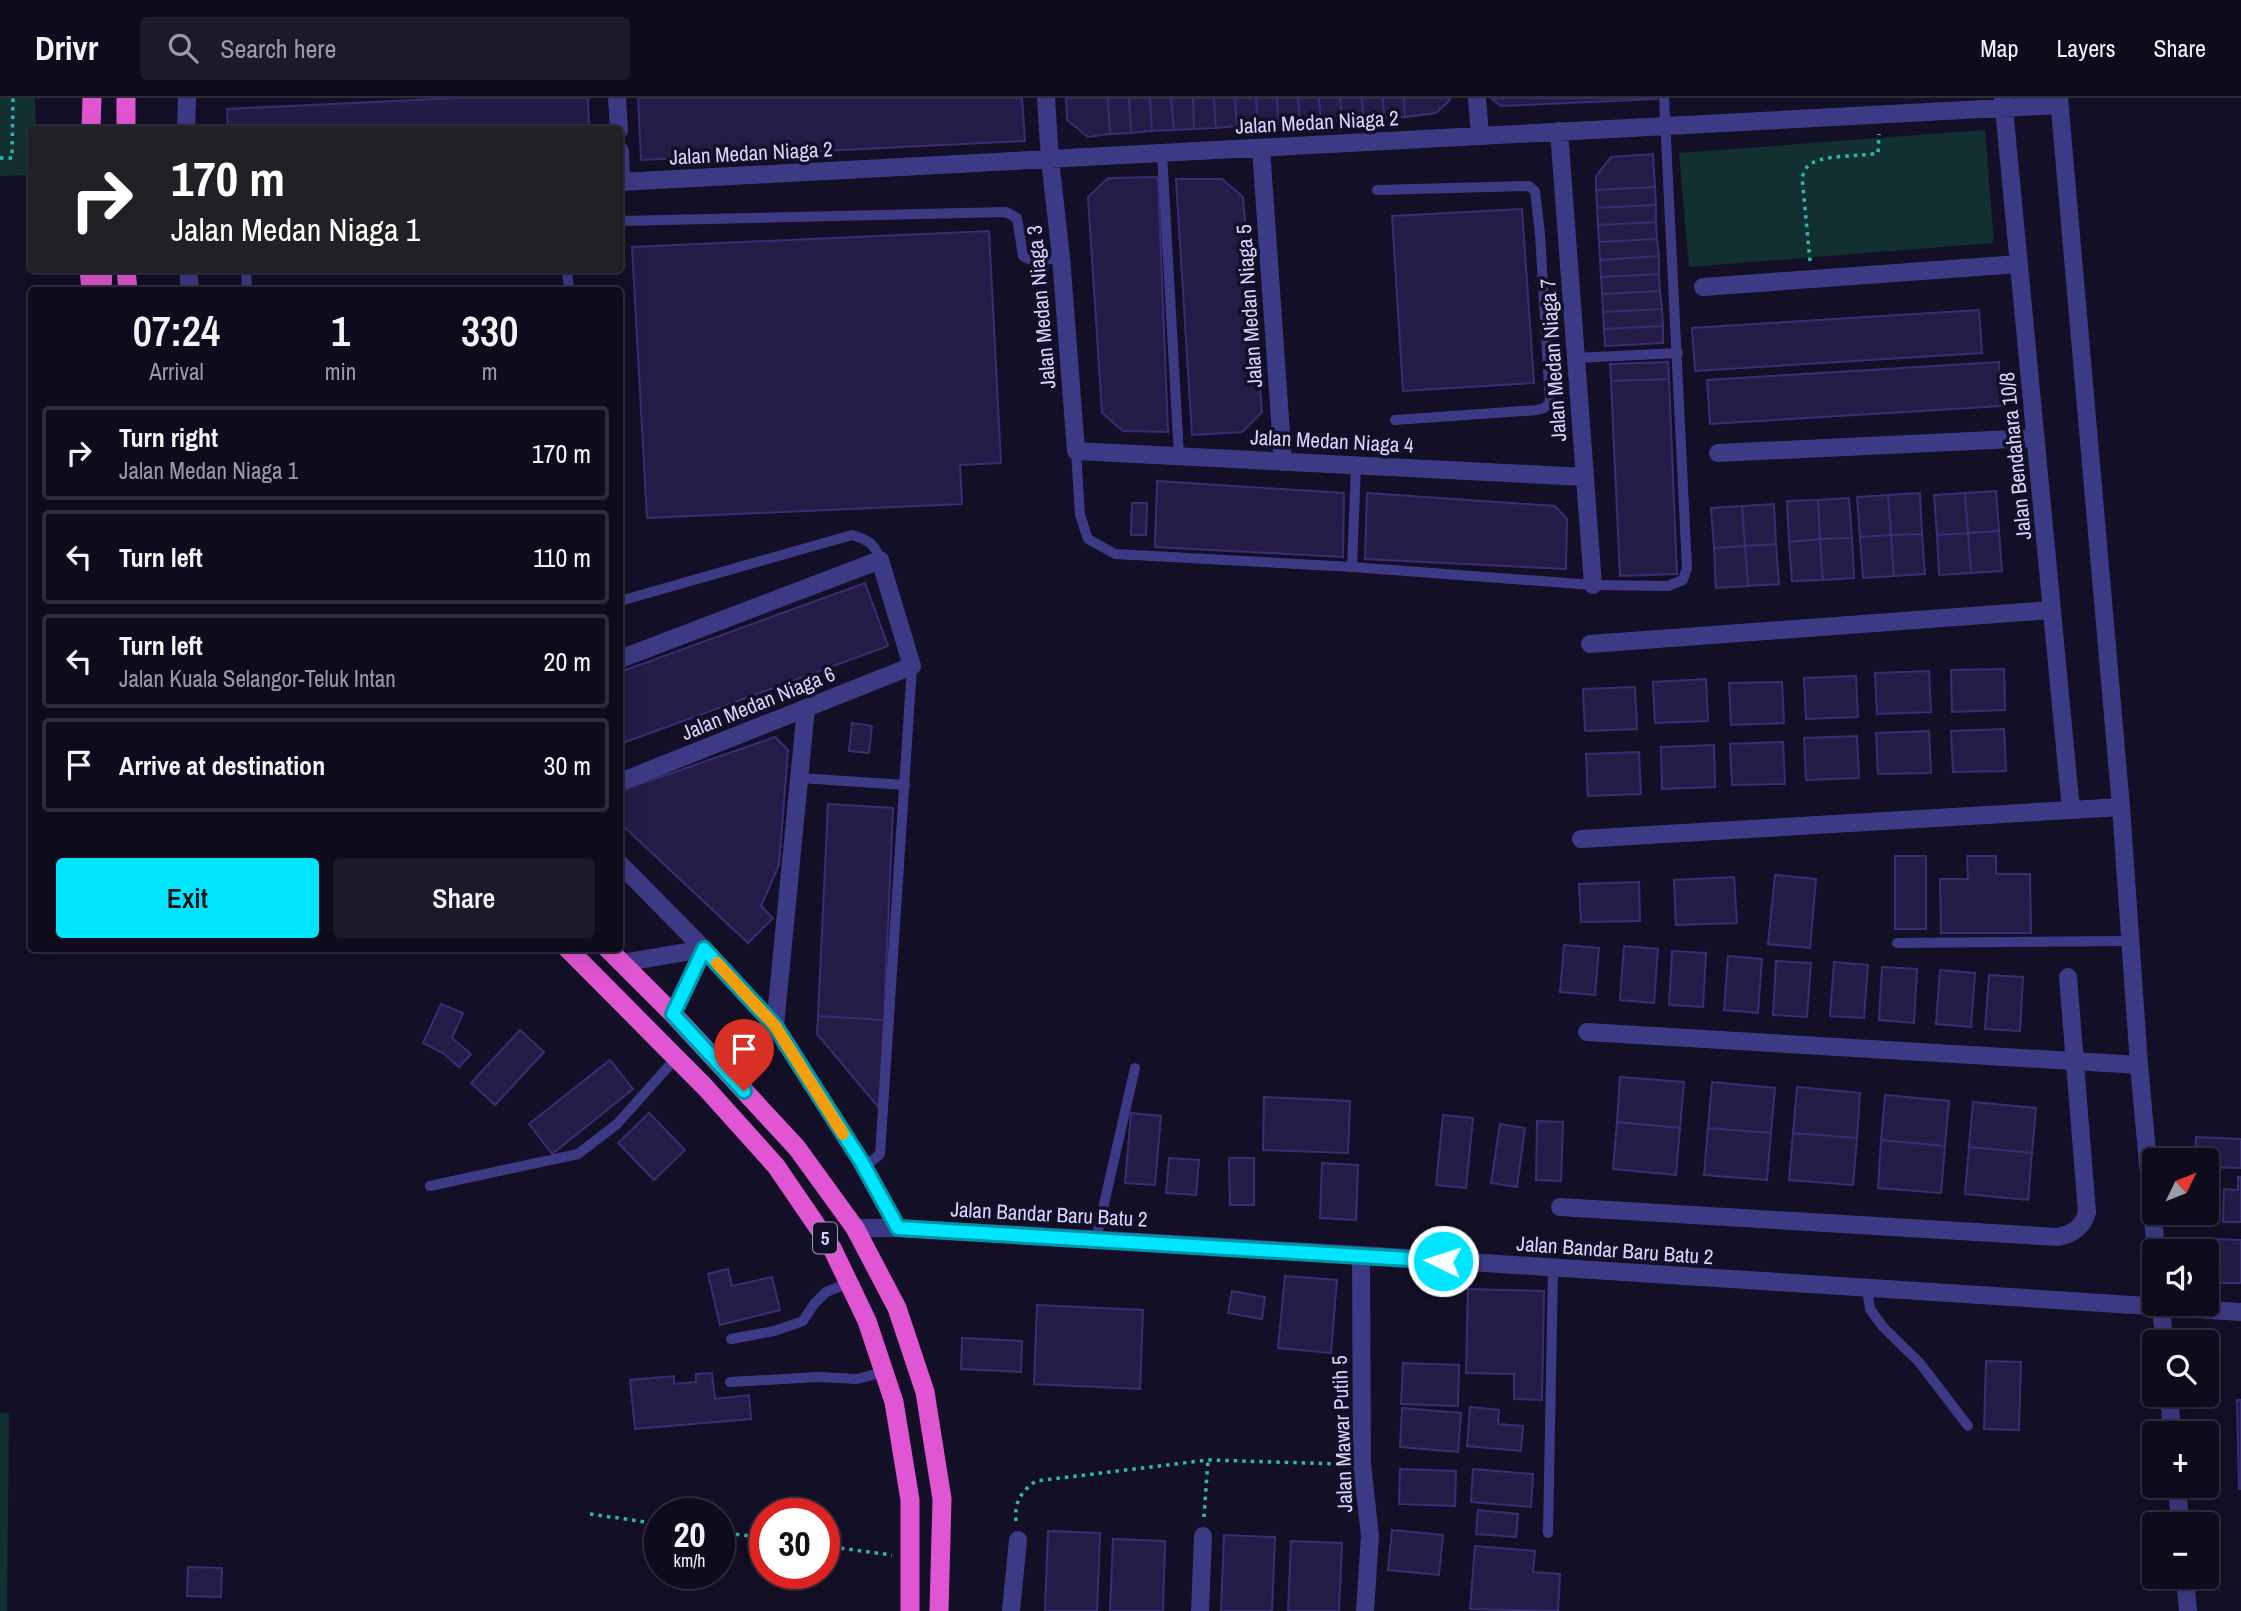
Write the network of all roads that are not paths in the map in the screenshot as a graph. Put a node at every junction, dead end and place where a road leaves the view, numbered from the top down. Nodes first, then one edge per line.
1 (92, 98) edge
2 (126, 98) edge
3 (187, 98) edge
4 (617, 98) edge
5 (1046, 98) edge
6 (1477, 98) edge
7 (1664, 98) edge
8 (2059, 101) edge
9 (2003, 103) edge
10 (91, 126) edge
11 (126, 126) edge
12 (186, 126) edge
13 (618, 126) edge
14 (1667, 126) junction
15 (1559, 131) junction
16 (1480, 136) junction
17 (1261, 148) junction
18 (1162, 153) junction
19 (1049, 160) junction
20 (623, 182) edge
21 (1377, 190) dead end
22 (623, 221) edge
23 (1061, 257) junction
24 (2019, 264) junction
25 (1703, 287) dead end
26 (1678, 353) junction
27 (1576, 358) junction
28 (1395, 420) dead end
29 (2036, 438) junction
30 (1076, 451) junction
31 (1718, 453) dead end
32 (1179, 456) junction
33 (1283, 462) junction
34 (1356, 464) junction
35 (1585, 477) junction
36 (880, 560) junction
37 (1352, 567) junction
38 (1594, 585) junction
39 (623, 600) edge
40 (2052, 610) junction
41 (1590, 644) dead end
42 (623, 658) edge
43 (912, 666) junction
44 (806, 708) junction
45 (800, 778) junction
46 (623, 781) edge
47 (905, 785) junction
48 (2121, 807) junction
49 (2071, 810) junction
50 (1581, 839) dead end
51 (623, 867) edge
52 (2131, 941) junction
53 (1897, 943) dead end
54 (704, 949) junction
55 (571, 952) edge
56 (611, 952) edge
57 (621, 963) junction
58 (2068, 978) dead end
59 (673, 1014) junction
60 (775, 1026) junction
61 (1587, 1032) dead end
62 (676, 1058) junction
63 (2075, 1062) junction
64 (2139, 1065) junction
65 (1135, 1068) dead end
66 (861, 1161) junction
67 (430, 1186) dead end
68 (1560, 1207) dead end
69 (855, 1228) junction
70 (898, 1228) junction
71 (1096, 1239) junction
72 (2155, 1239) edge
73 (1361, 1255) junction
74 (1553, 1269) junction
75 (849, 1283) junction
76 (1867, 1289) junction
77 (2142, 1305) edge
78 (2219, 1310) edge
79 (2241, 1312) edge
80 (731, 1339) dead end
81 (884, 1372) junction
82 (730, 1382) dead end
83 (1968, 1426) dead end
84 (1548, 1533) dead end
85 (1203, 1536) road end
86 (1018, 1540) road end
87 (2186, 1589) edge
88 (910, 1611) edge
89 (939, 1611) edge
90 (1011, 1611) edge
91 (1200, 1611) edge
92 (1365, 1611) edge
93 (2188, 1611) edge

1 - 10 highway
2 - 11 highway
3 - 12 street
4 - 13 street
5 - 19 street, Jalan Medan Niaga 3
6 - 16 street
7 - 14 lane
8 - 9 street, Jalan Medan Niaga 2
8 - 48 street
9 - 14 street, Jalan Medan Niaga 2
9 - 24 street, Jalan Bendahara 10/8
14 - 15 street, Jalan Medan Niaga 2
14 - 26 lane
15 - 16 street, Jalan Medan Niaga 2
15 - 27 street, Jalan Medan Niaga 7
16 - 17 street, Jalan Medan Niaga 2
17 - 18 street, Jalan Medan Niaga 2
17 - 33 street, Jalan Medan Niaga 5
18 - 19 street, Jalan Medan Niaga 2
18 - 32 lane
19 - 20 street, Jalan Medan Niaga 2
19 - 23 street, Jalan Medan Niaga 3
21 - 28 lane
22 - 23 lane
23 - 30 street, Jalan Medan Niaga 3
24 - 25 street
24 - 29 street, Jalan Bendahara 10/8
26 - 27 lane
26 - 38 lane
27 - 35 street, Jalan Medan Niaga 7
29 - 31 street
29 - 40 street, Jalan Bendahara 10/8
30 - 32 street, Jalan Medan Niaga 4
30 - 37 lane
32 - 33 street, Jalan Medan Niaga 4
33 - 34 street, Jalan Medan Niaga 4
34 - 35 street, Jalan Medan Niaga 4
34 - 37 lane
35 - 38 street, Jalan Medan Niaga 7
36 - 39 lane
36 - 42 street
36 - 43 street
37 - 38 lane
40 - 41 street
40 - 49 street, Jalan Bendahara 10/8
43 - 44 street, Jalan Medan Niaga 6
43 - 47 lane
44 - 45 street
44 - 46 street, Jalan Medan Niaga 6
45 - 47 lane
45 - 60 street
47 - 66 lane
48 - 49 street
48 - 52 street
49 - 50 street
51 - 54 street
52 - 53 lane
52 - 64 street
54 - 57 street
54 - 59 street
54 - 60 street
55 - 62 highway, 5
56 - 57 highway, 5
57 - 59 highway, 5
58 - 63 street
59 - 69 highway, 5
60 - 66 street
61 - 63 street
62 - 67 lane
62 - 75 highway, 5
63 - 64 street
63 - 68 street
64 - 72 street
65 - 71 lane
66 - 70 street
69 - 70 street, Jalan Bandar Baru Batu 2
69 - 89 highway, 5
70 - 71 street, Jalan Bandar Baru Batu 2
71 - 73 street, Jalan Bandar Baru Batu 2
73 - 74 street, Jalan Bandar Baru Batu 2
73 - 92 street, Jalan Mawar Putih 5
74 - 76 street, Jalan Bandar Baru Batu 2
74 - 84 lane
75 - 80 lane
75 - 81 highway, 5
76 - 77 street, Jalan Bandar Baru Batu 2
76 - 83 lane
78 - 79 street, Jalan Bandar Baru Batu 2
81 - 82 lane
81 - 88 highway, 5
85 - 91 street
86 - 90 street
87 - 93 street

